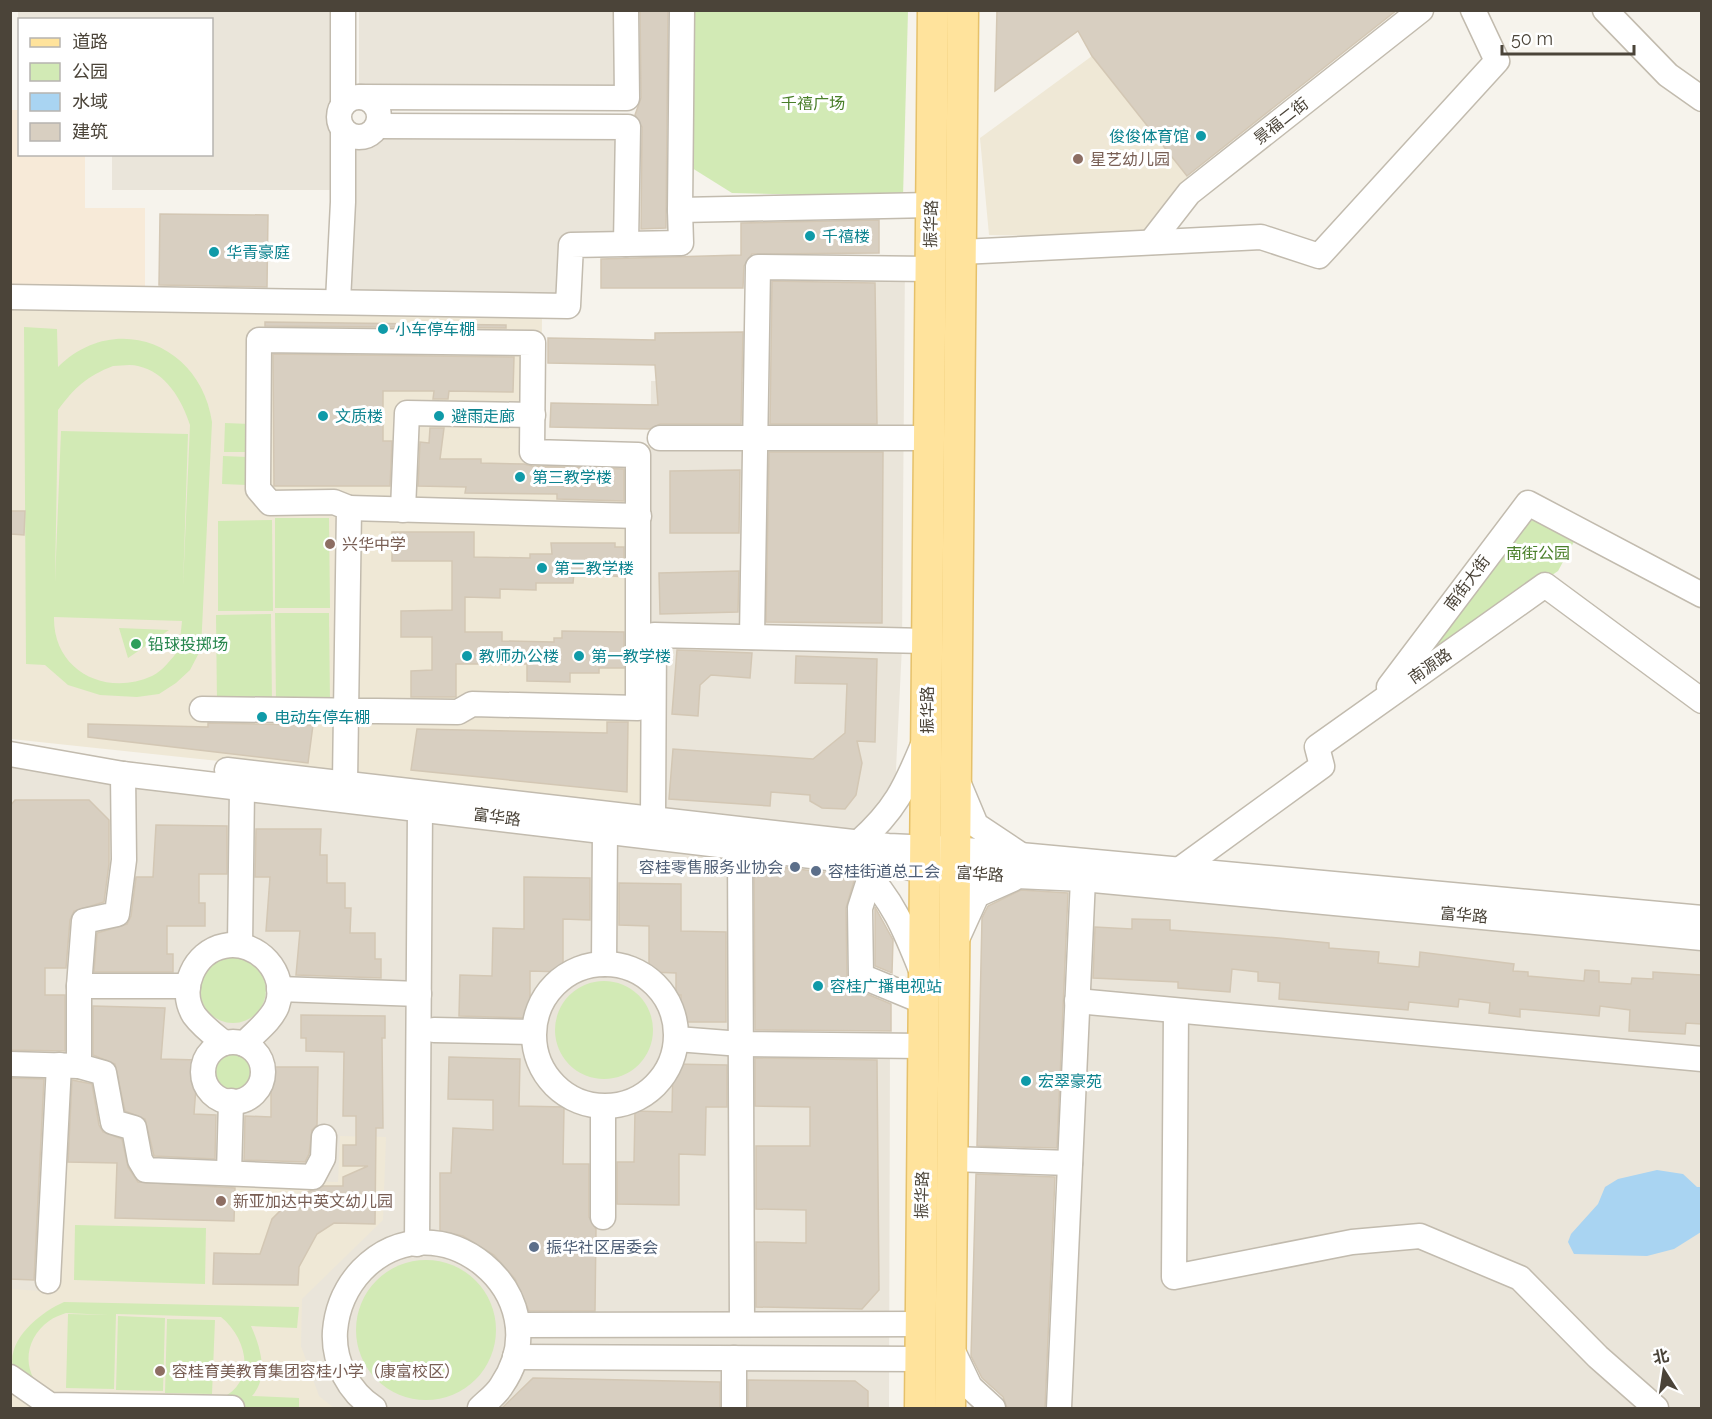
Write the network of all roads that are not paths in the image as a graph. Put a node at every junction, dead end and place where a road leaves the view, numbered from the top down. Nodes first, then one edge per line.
1 (343, 10) edge
2 (626, 10) edge
3 (682, 10) edge
4 (933, 10) edge
5 (963, 10) edge
6 (1421, 10) edge
7 (1473, 10) edge
8 (1605, 10) edge
9 (627, 98) junction
10 (1701, 99) edge
11 (352, 101) junction
12 (378, 126) junction
13 (628, 127) junction
14 (343, 130) junction
15 (932, 205) junction
16 (680, 210) junction
17 (1151, 243) junction
18 (626, 244) junction
19 (961, 252) junction
20 (931, 269) junction
21 (10, 297) edge
22 (338, 301) junction
23 (533, 415) junction
24 (660, 438) dead end
25 (755, 438) junction
26 (929, 438) junction
27 (349, 508) junction
28 (403, 510) junction
29 (639, 516) junction
30 (1701, 595) edge
31 (752, 637) junction
32 (927, 641) junction
33 (1701, 701) edge
34 (1375, 706) junction
35 (202, 709) dead end
36 (346, 712) junction
37 (926, 737) junction
38 (10, 748) edge
39 (10, 754) edge
40 (123, 774) junction
41 (956, 777) junction
42 (345, 782) junction
43 (242, 788) junction
44 (426, 809) junction
45 (652, 818) junction
46 (605, 830) junction
47 (740, 846) junction
48 (856, 851) junction
49 (925, 858) junction
50 (955, 861) junction
51 (1020, 866) junction
52 (1179, 870) junction
53 (870, 877) junction
54 (1083, 879) junction
55 (1701, 918) edge
56 (1701, 938) edge
57 (240, 945) junction
58 (954, 947) junction
59 (604, 964) junction
60 (80, 986) junction
61 (188, 986) junction
62 (279, 989) junction
63 (924, 989) junction
64 (418, 994) junction
65 (1077, 1001) junction
66 (1176, 1011) junction
67 (434, 1030) junction
68 (532, 1032) junction
69 (677, 1039) junction
70 (234, 1044) junction
71 (741, 1044) junction
72 (923, 1046) junction
73 (1701, 1059) edge
74 (10, 1064) edge
75 (69, 1066) junction
76 (231, 1101) junction
77 (603, 1107) junction
78 (324, 1137) dead end
79 (952, 1159) junction
80 (1070, 1163) junction
81 (229, 1173) junction
82 (603, 1216) dead end
83 (424, 1244) junction
84 (48, 1281) dead end
85 (742, 1324) junction
86 (921, 1324) junction
87 (518, 1325) junction
88 (951, 1347) junction
89 (515, 1357) junction
90 (734, 1358) junction
91 (920, 1359) junction
92 (10, 1377) edge
93 (350, 1400) edge
94 (232, 1408) edge
95 (375, 1408) edge
96 (480, 1408) edge
97 (734, 1408) edge
98 (920, 1408) edge
99 (950, 1408) edge
100 (993, 1408) edge
101 (1059, 1408) edge
102 (1656, 1408) edge

1 - 11 street
2 - 9 street
3 - 16 street
4 - 15 main road, 振华路
5 - 19 main road, 振华路
6 - 17 street, 景福二街
7 - 17 street
8 - 10 street
9 - 11 street
9 - 13 street
11 - 12 street
11 - 14 street
12 - 13 street
12 - 14 street
13 - 18 street
14 - 22 street
15 - 16 street
15 - 20 main road, 振华路
16 - 18 street
17 - 19 street
18 - 22 street
19 - 41 main road, 振华路
20 - 25 street
20 - 26 main road, 振华路
21 - 22 street
23 - 27 street
23 - 28 street
23 - 29 street
24 - 25 street
25 - 26 street
25 - 31 street
26 - 32 main road, 振华路
27 - 28 street
27 - 36 street
28 - 29 street
29 - 36 street
30 - 34 street, 南街大街
31 - 32 street
31 - 45 street
32 - 37 main road, 振华路
33 - 34 street, 南源路
34 - 52 street, 南源路
35 - 36 street
36 - 42 street
37 - 48 street
37 - 49 main road, 振华路
38 - 42 street, 富华路
39 - 40 street, 富华路
40 - 43 street, 富华路
40 - 60 street
41 - 50 main road, 振华路
41 - 51 street
42 - 45 street, 富华路
43 - 44 street, 富华路
43 - 57 street
44 - 46 street, 富华路
44 - 64 street
44 - 67 street
45 - 48 street, 富华路
46 - 47 street, 富华路
46 - 59 street
47 - 48 street, 富华路
47 - 71 street
48 - 49 street, 富华路
48 - 53 street
49 - 50 street, 富华路
49 - 63 main road, 振华路
50 - 51 street, 富华路
50 - 58 main road, 振华路
51 - 52 street, 富华路
51 - 54 street, 富华路
51 - 58 street
52 - 55 street, 富华路
53 - 63 street
53 - 63 street
54 - 56 street, 富华路
54 - 65 street
57 - 61 street
57 - 62 street
58 - 79 main road, 振华路
59 - 68 street
59 - 69 street
60 - 61 street
60 - 75 street
61 - 70 street
62 - 64 street
62 - 70 street
63 - 72 main road, 振华路
64 - 83 street
65 - 66 street
65 - 80 street
66 - 73 street
66 - 102 street
67 - 68 street
67 - 83 street
68 - 77 street
69 - 71 street
69 - 77 street
70 - 76 street
70 - 76 street
71 - 72 street
71 - 85 street
72 - 86 main road, 振华路
74 - 75 street
75 - 81 street
75 - 84 street
76 - 81 street
77 - 82 street
78 - 81 street
79 - 80 street
79 - 88 main road, 振华路
80 - 101 street
83 - 87 street
83 - 93 street
85 - 86 street
85 - 87 street
86 - 91 main road, 振华路
87 - 89 street
88 - 99 main road, 振华路
88 - 100 street
89 - 90 street
89 - 96 street
90 - 91 street
90 - 97 street
91 - 98 main road, 振华路
92 - 94 street
93 - 95 street

